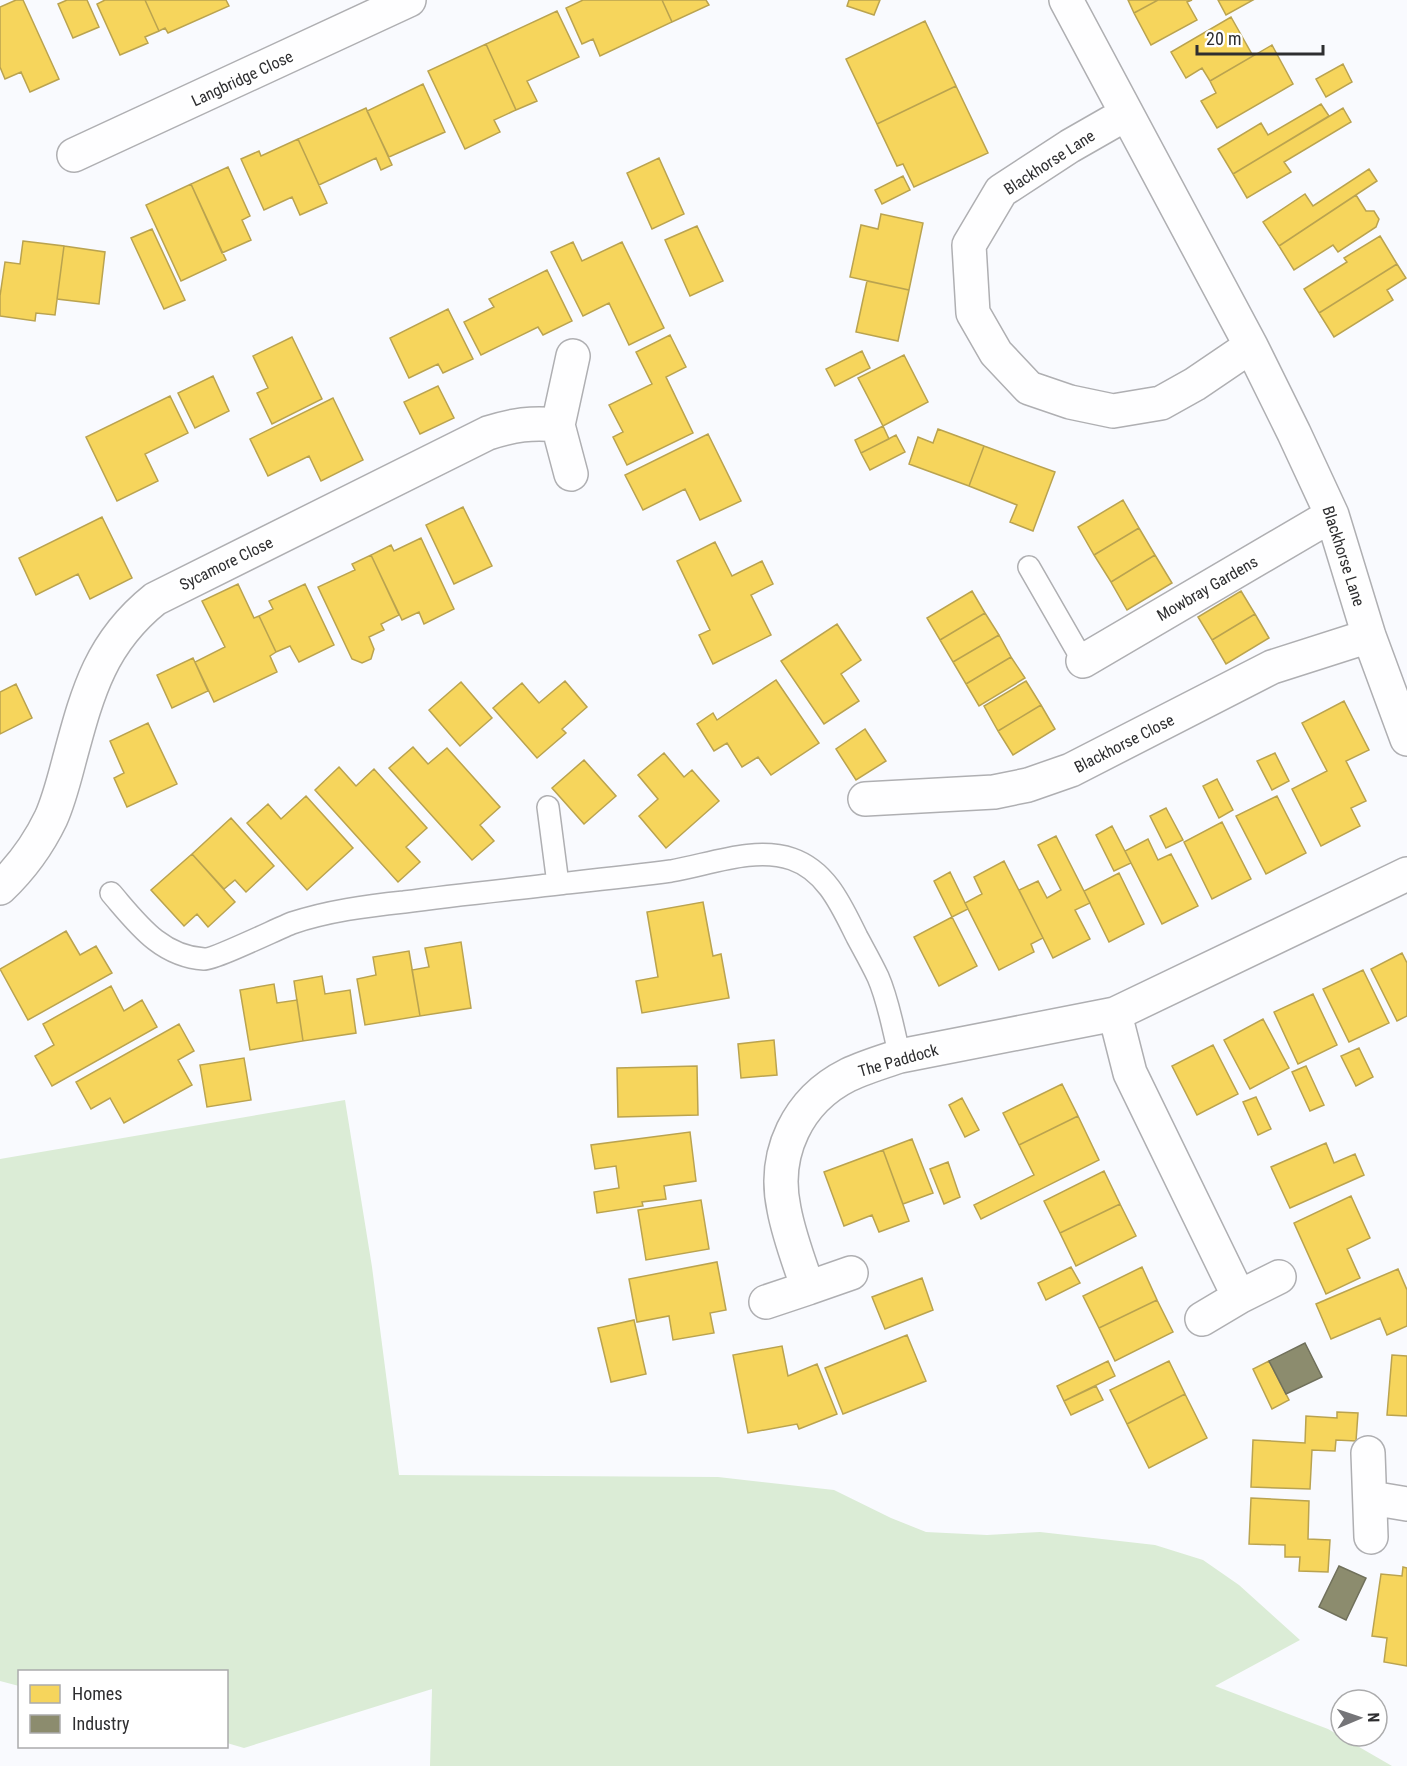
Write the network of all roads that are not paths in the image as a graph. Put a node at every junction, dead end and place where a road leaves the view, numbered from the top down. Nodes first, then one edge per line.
1 (409, 0) edge
2 (1066, 0) edge
3 (1126, 114) junction
4 (75, 155) dead end
5 (1251, 346) junction
6 (573, 356) dead end
7 (558, 425) junction
8 (571, 474) dead end
9 (1332, 515) junction
10 (1029, 567) dead end
11 (1370, 636) junction
12 (1083, 661) joint
13 (1407, 737) edge
14 (865, 799) dead end
15 (548, 807) dead end
16 (1407, 874) edge
17 (558, 884) junction
18 (0, 888) edge
19 (111, 892) dead end
20 (1115, 1014) junction
21 (900, 1056) junction
22 (851, 1273) dead end
23 (1279, 1277) dead end
24 (807, 1288) junction
25 (1239, 1297) junction
26 (766, 1302) dead end
27 (1202, 1319) dead end
28 (1368, 1454) dead end
29 (1371, 1498) junction
30 (1407, 1504) edge
31 (1371, 1537) dead end

1 - 4 street, Langbridge Close
2 - 3 street, Blackhorse Lane
3 - 5 street, Blackhorse Lane
3 - 5 street, Blackhorse Lane
5 - 9 street, Blackhorse Lane
6 - 7 street
7 - 8 street
7 - 18 street, Sycamore Close
9 - 11 street, Blackhorse Lane
9 - 12 street, Mowbray Gardens
10 - 12 lane
11 - 13 street, Blackhorse Lane
11 - 14 street, Blackhorse Close
15 - 17 lane
16 - 20 street, The Paddock
17 - 19 lane
17 - 21 lane
20 - 21 street, The Paddock
20 - 25 street
21 - 24 street, The Paddock
22 - 24 street
23 - 25 street
24 - 26 street
25 - 27 street
28 - 29 street
29 - 30 street
29 - 31 street

